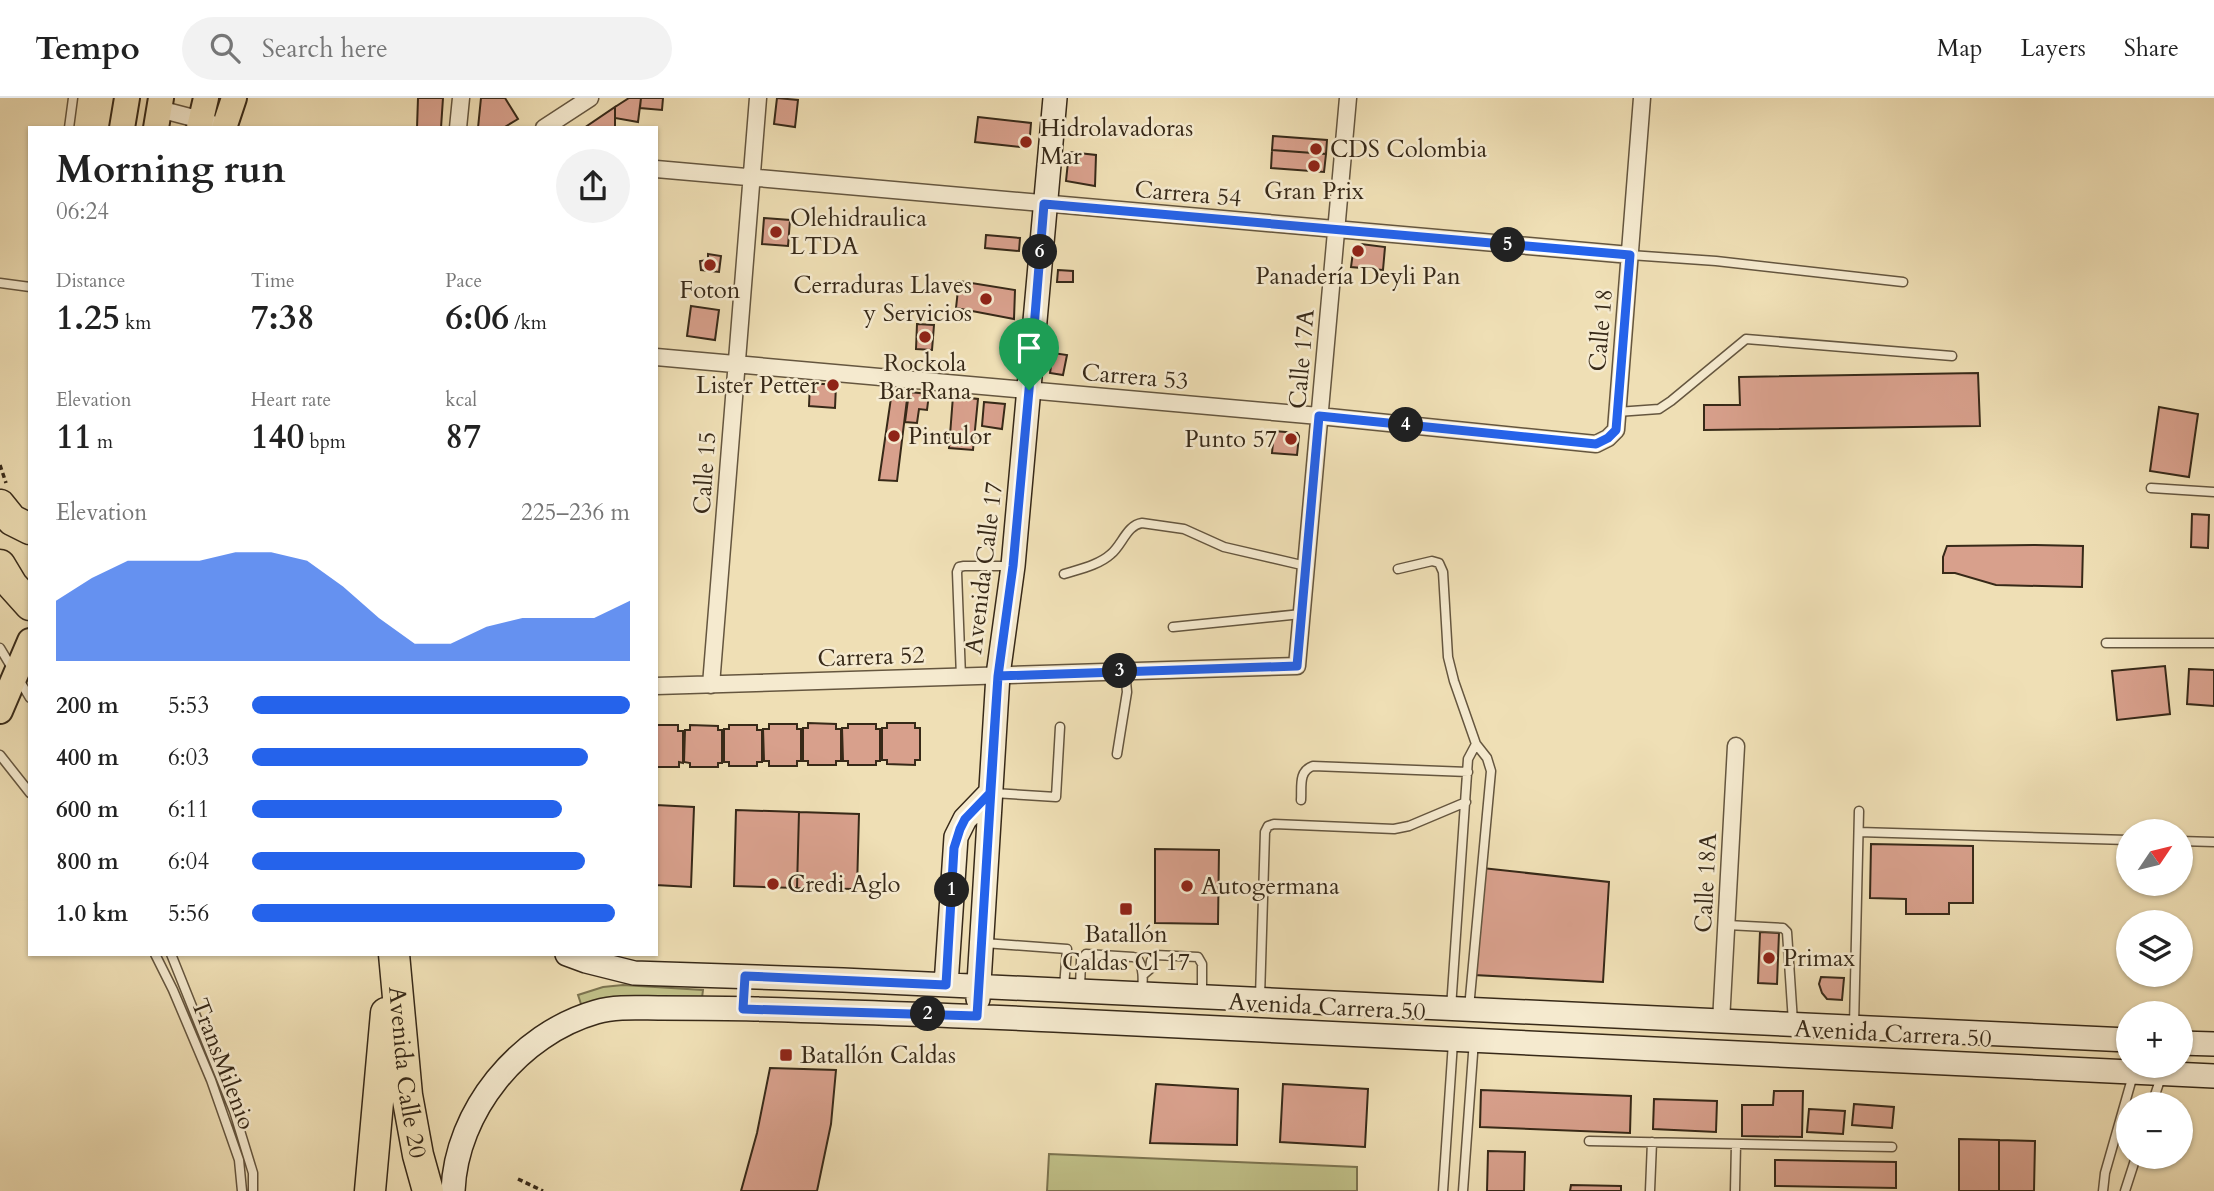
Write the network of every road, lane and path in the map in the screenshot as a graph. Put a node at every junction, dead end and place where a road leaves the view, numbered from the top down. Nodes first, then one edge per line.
1 (73, 98) edge
2 (127, 98) edge
3 (234, 98) edge
4 (461, 98) edge
5 (590, 98) edge
6 (758, 98) edge
7 (1055, 98) edge
8 (1348, 98) edge
9 (1642, 98) edge
10 (159, 112) edge
11 (215, 121) edge
12 (69, 126) edge
13 (122, 126) edge
14 (458, 126) edge
15 (547, 126) edge
16 (658, 169) edge
17 (751, 177) junction
18 (1044, 204) junction
19 (1336, 230) junction
20 (1630, 255) junction
21 (1903, 282) dead end
22 (0, 283) edge
23 (28, 287) edge
24 (1952, 356) dead end
25 (658, 357) edge
26 (736, 365) junction
27 (1029, 390) junction
28 (1617, 412) junction
29 (1319, 416) junction
30 (1608, 438) joint
31 (2151, 488) dead end
32 (2214, 492) edge
33 (0, 505) edge
34 (28, 528) edge
35 (1013, 566) junction
36 (1306, 566) junction
37 (1398, 569) dead end
38 (1064, 574) dead end
39 (1301, 614) junction
40 (1173, 627) dead end
41 (2106, 643) dead end
42 (2214, 643) edge
43 (28, 646) edge
44 (0, 648) edge
45 (1297, 666) joint
46 (1125, 671) junction
47 (16, 676) junction
48 (998, 676) junction
49 (961, 677) junction
50 (711, 684) junction
51 (658, 686) edge
52 (28, 695) edge
53 (0, 711) edge
54 (1060, 727) dead end
55 (1476, 744) junction
56 (1736, 747) dead end
57 (1117, 754) dead end
58 (0, 755) edge
59 (1468, 772) junction
60 (28, 790) edge
61 (990, 793) junction
62 (1301, 800) dead end
63 (1466, 802) junction
64 (1859, 811) dead end
65 (1859, 832) junction
66 (2116, 840) edge
67 (2193, 841) edge
68 (2214, 842) edge
69 (1727, 925) junction
70 (981, 943) junction
71 (156, 956) edge
72 (172, 956) edge
73 (381, 956) edge
74 (394, 956) edge
75 (579, 956) edge
76 (946, 985) junction
77 (1143, 985) junction
78 (979, 986) junction
79 (1072, 991) junction
80 (729, 992) junction
81 (1202, 997) junction
82 (1260, 1000) junction
83 (1460, 1009) junction
84 (977, 1016) junction
85 (1721, 1022) junction
86 (1794, 1025) junction
87 (1854, 1028) junction
88 (1463, 1039) junction
89 (2116, 1039) edge
90 (2193, 1043) edge
91 (2214, 1044) edge
92 (2116, 1071) edge
93 (2193, 1075) edge
94 (2214, 1076) edge
95 (2131, 1078) edge
96 (477, 1110) joint
97 (1589, 1141) dead end
98 (1652, 1142) junction
99 (1736, 1144) junction
100 (1892, 1147) dead end
101 (2132, 1169) edge
102 (518, 1179) dead end
103 (243, 1191) edge
104 (253, 1191) edge
105 (370, 1191) edge
106 (428, 1191) edge
107 (453, 1191) edge
108 (542, 1191) edge
109 (1443, 1191) edge
110 (1464, 1191) edge
111 (1650, 1191) edge
112 (1735, 1191) edge
113 (2103, 1191) edge
114 (2125, 1191) edge

1 - 12 lane
2 - 13 main road
3 - 11 main road
4 - 14 street
5 - 15 street
6 - 17 street, Calle 15
7 - 18 main road, Avenida Calle 17
8 - 19 street, Calle 17A
9 - 20 street, Calle 18
10 - 11 street
16 - 17 street, Carrera 54
17 - 18 street, Carrera 54
17 - 26 street, Calle 15
18 - 19 street, Carrera 54
18 - 27 main road, Avenida Calle 17
19 - 20 street, Carrera 54
19 - 29 street, Calle 17A
20 - 21 lane, Carrera 54
20 - 28 street, Calle 18
22 - 23 lane
24 - 28 lane
25 - 26 street, Carrera 53
26 - 27 street, Carrera 53
26 - 50 street, Calle 15
27 - 29 street, Carrera 53
27 - 35 main road, Avenida Calle 17
28 - 30 street, Calle 18
29 - 30 street, Carrera 53
29 - 36 street, Calle 17A
31 - 32 lane
33 - 34 highway
35 - 48 main road, Avenida Calle 17
35 - 49 lane
36 - 38 lane
36 - 39 street, Calle 17A
37 - 55 lane
39 - 40 lane
39 - 45 street, Calle 17A
41 - 42 lane
43 - 47 main road
44 - 47 lane
45 - 46 street, Carrera 52
46 - 48 street, Carrera 52
46 - 57 lane
47 - 52 lane
47 - 53 main road
48 - 49 street, Carrera 52
48 - 61 main road, Avenida Calle 17
49 - 50 street, Carrera 52
50 - 51 street, Carrera 52
54 - 61 lane
55 - 59 lane
55 - 83 lane
56 - 69 street, Calle 18A
58 - 60 lane
59 - 62 lane
59 - 63 lane
61 - 70 main road, Avenida Calle 17
61 - 76 main road
63 - 82 lane
63 - 83 lane
64 - 65 lane
65 - 66 lane
65 - 87 lane
67 - 68 lane
69 - 85 street, Calle 18A
69 - 86 lane
70 - 78 main road, Avenida Calle 17
70 - 79 lane
71 - 103 lane, TransMilenio
72 - 104 lane, TransMilenio
73 - 105 highway, Avenida Calle 20
74 - 106 highway, Avenida Calle 20
75 - 80 main road, Avenida Carrera 50
76 - 78 main road, Avenida Carrera 50
76 - 80 main road, Avenida Carrera 50
77 - 79 main road, Avenida Carrera 50
77 - 79 lane
77 - 81 main road, Avenida Carrera 50
77 - 81 lane
78 - 79 main road, Avenida Carrera 50
78 - 84 main road, Avenida Calle 17
80 - 84 main road, Avenida Carrera 50
80 - 96 main road, Avenida Carrera 50
81 - 82 main road, Avenida Carrera 50
82 - 83 main road, Avenida Carrera 50
83 - 85 main road, Avenida Carrera 50
84 - 88 main road, Avenida Carrera 50
85 - 86 main road, Avenida Carrera 50
86 - 87 main road, Avenida Carrera 50
87 - 89 main road, Avenida Carrera 50
88 - 92 main road, Avenida Carrera 50
88 - 109 lane
88 - 110 lane
90 - 91 main road
93 - 94 main road, Avenida Carrera 50
95 - 113 lane
96 - 107 main road, Avenida Calle 20
97 - 98 lane
98 - 99 lane
98 - 111 lane
99 - 100 lane
99 - 112 lane
101 - 114 lane
102 - 108 path

